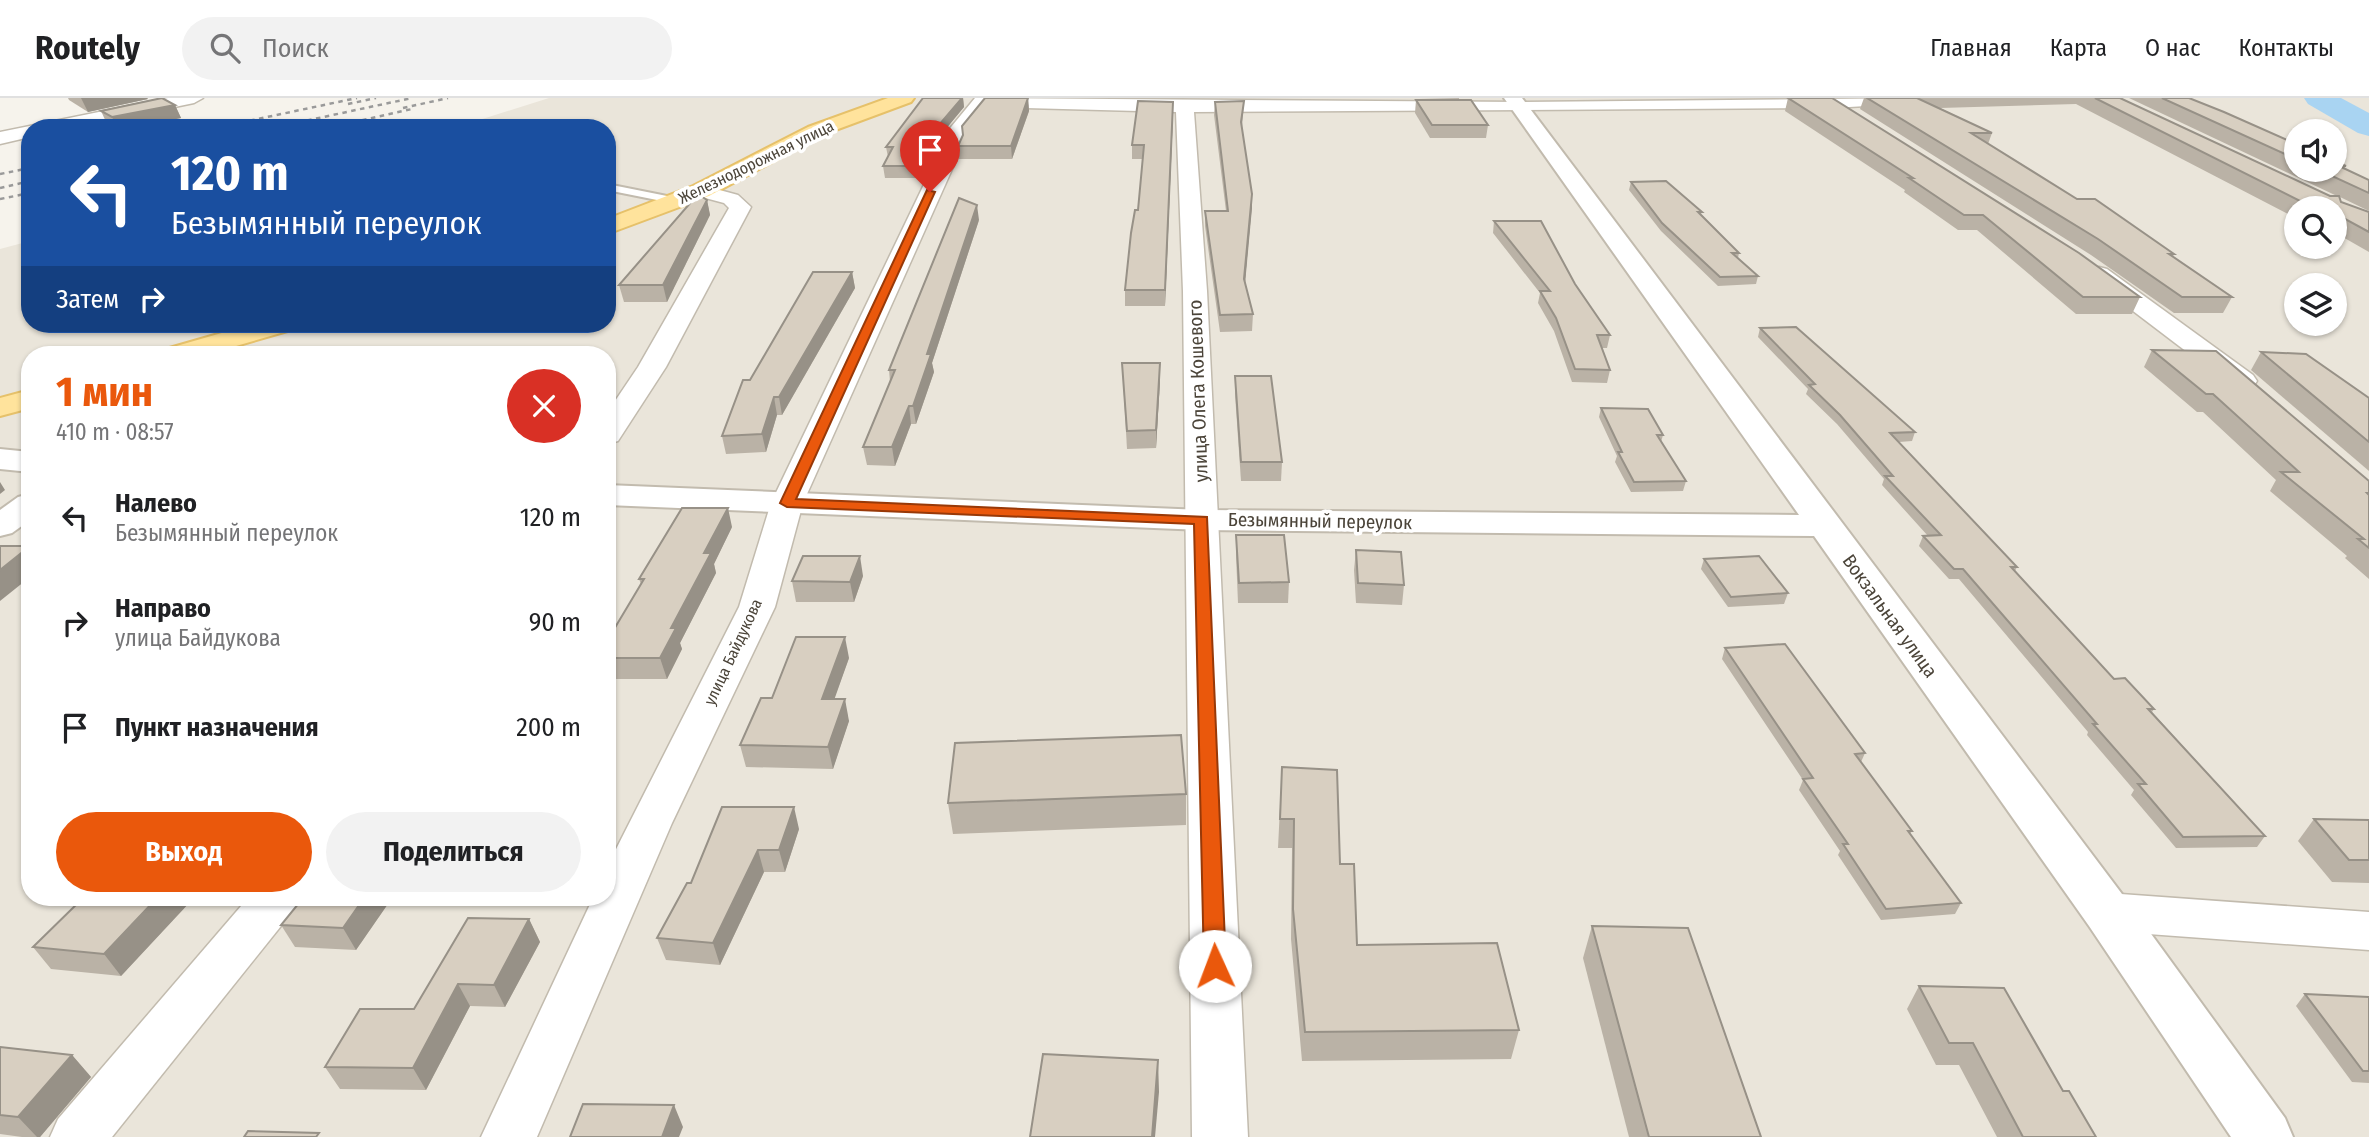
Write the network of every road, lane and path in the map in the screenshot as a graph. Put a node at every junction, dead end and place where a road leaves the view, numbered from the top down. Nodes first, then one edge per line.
1 (194, 98) edge
2 (905, 98) edge
3 (1916, 98) edge
4 (979, 100) edge
5 (1828, 100) edge
6 (1517, 103) edge
7 (1185, 107) junction
8 (89, 119) edge
9 (1867, 125) edge
10 (21, 133) edge
11 (0, 138) edge
12 (616, 189) edge
13 (701, 191) junction
14 (677, 201) junction
15 (616, 224) edge
16 (2082, 262) edge
17 (251, 333) edge
18 (207, 346) edge
19 (2258, 394) edge
20 (21, 401) edge
21 (0, 407) edge
22 (616, 421) edge
23 (0, 459) edge
24 (21, 461) edge
25 (616, 495) edge
26 (787, 503) junction
27 (21, 511) edge
28 (1202, 520) junction
29 (0, 526) edge
30 (1824, 526) junction
31 (616, 899) edge
32 (269, 906) edge
33 (613, 906) edge
34 (2107, 912) junction
35 (2369, 931) edge
36 (78, 1137) edge
37 (509, 1137) edge
38 (1220, 1137) edge
39 (2264, 1137) edge

1 - 8 street
2 - 13 main road, Железнодорожная улица
3 - 5 street, улица Байдукова
4 - 7 street, улица Байдукова
4 - 26 street, улица Байдукова
5 - 6 street, улица Байдукова
5 - 9 street
6 - 7 street, улица Байдукова
6 - 30 street, Вокзальная улица
7 - 28 street, улица Олега Кошевого
10 - 11 street
12 - 14 lane
13 - 14 main road, Железнодорожная улица
13 - 22 street
14 - 15 main road, Железнодорожная улица
16 - 19 street
17 - 18 main road
20 - 21 main road
23 - 24 street
25 - 26 street, Безымянный переулок
26 - 28 street, Безымянный переулок
26 - 31 street, улица Байдукова
27 - 29 street
28 - 30 street, Безымянный переулок
28 - 38 street, улица Олега Кошевого
30 - 34 street, Вокзальная улица
32 - 36 street
33 - 37 street, улица Байдукова
34 - 35 street
34 - 39 street, Вокзальная улица

